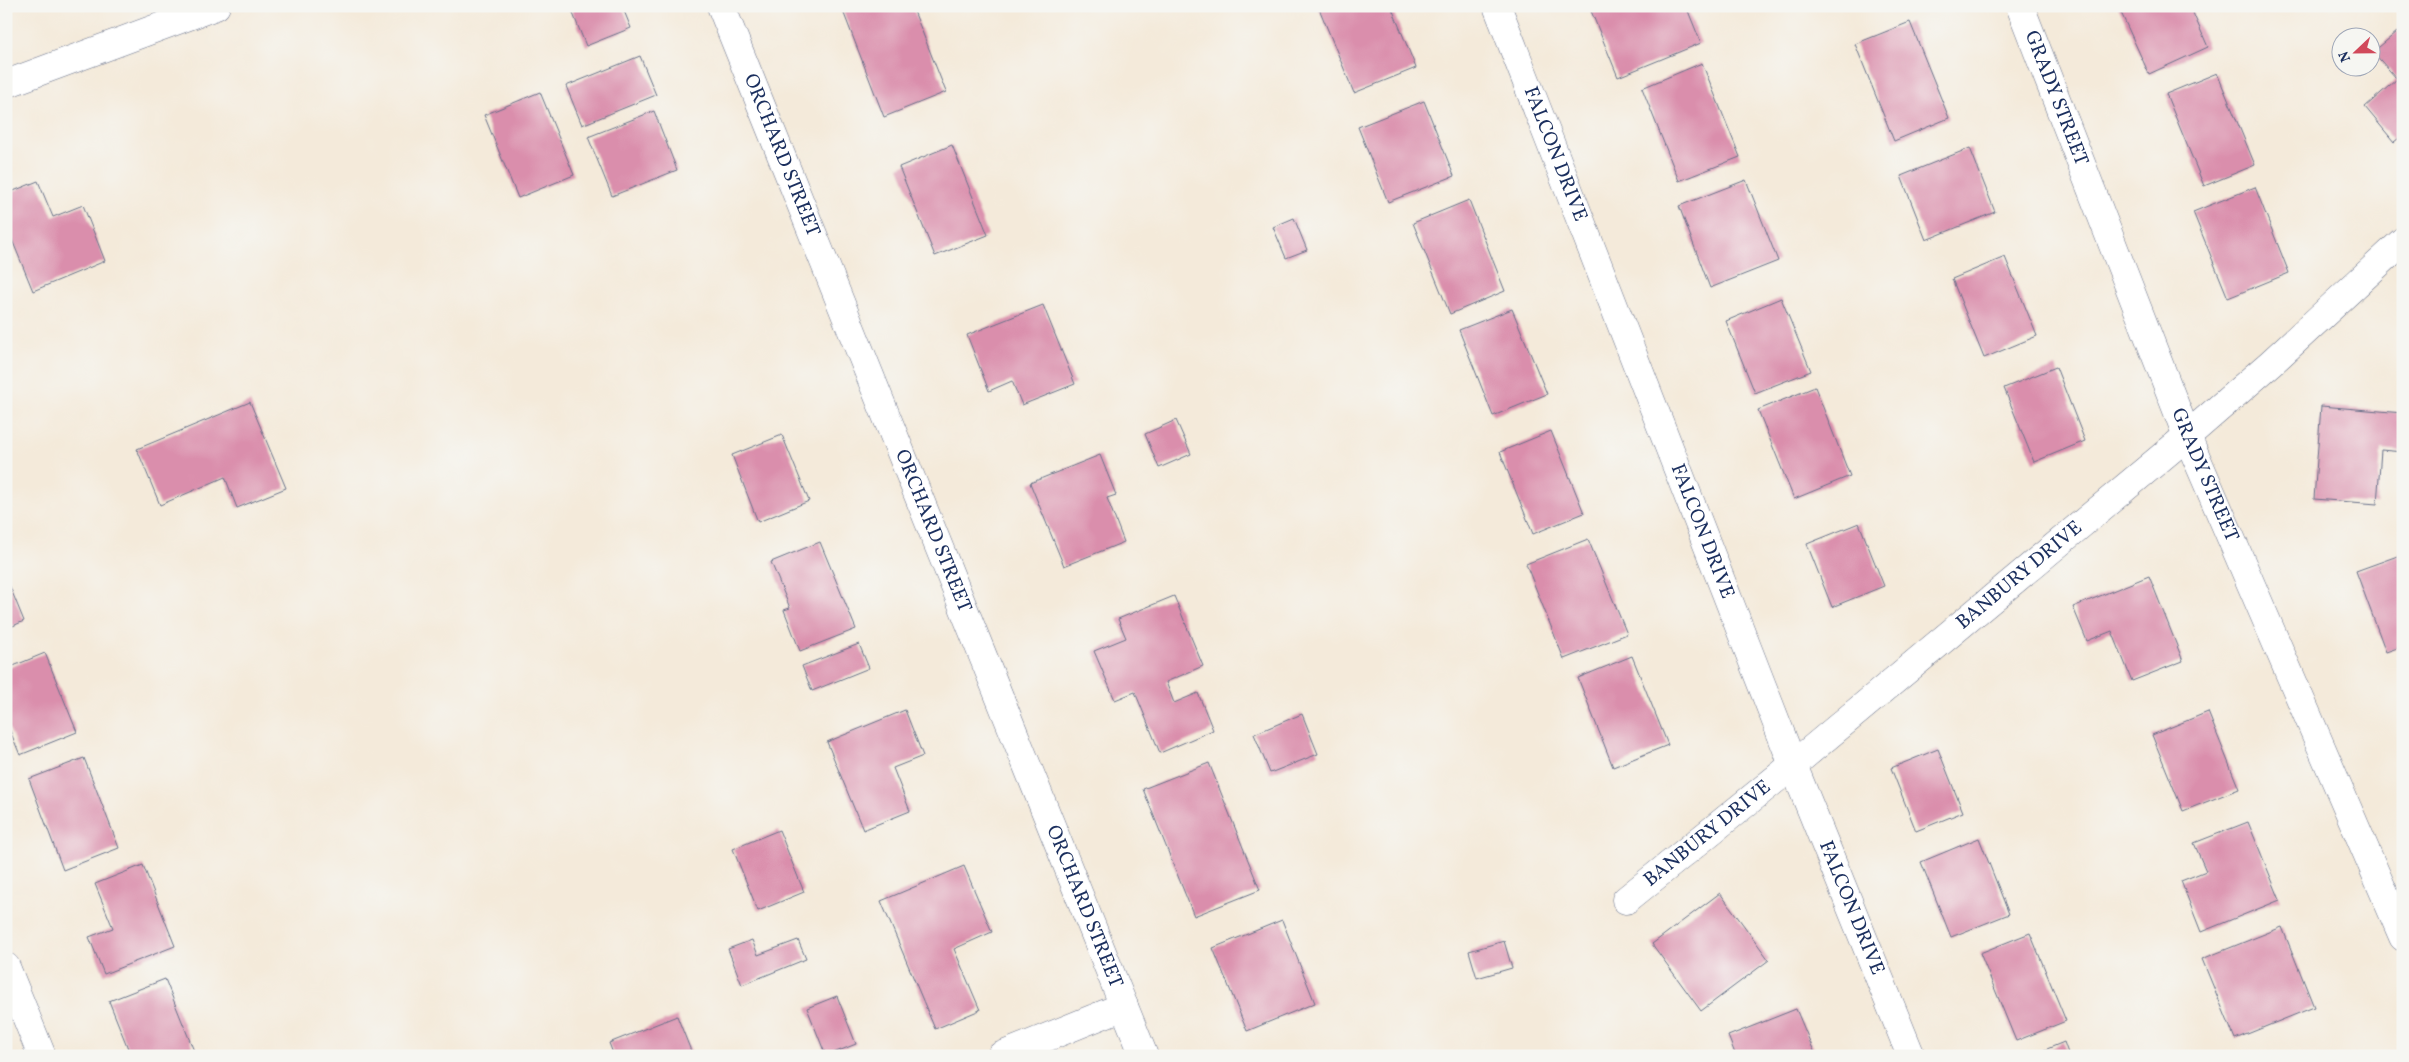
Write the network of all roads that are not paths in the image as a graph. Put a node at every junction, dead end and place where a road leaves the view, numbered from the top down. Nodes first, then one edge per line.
1 (216, 6) edge
2 (721, 6) edge
3 (1497, 6) edge
4 (2020, 6) edge
5 (6, 84) edge
6 (2403, 241) edge
7 (2188, 436) junction
8 (1793, 765) junction
9 (1626, 900) dead end
10 (2403, 938) edge
11 (6, 967) edge
12 (1124, 1006) junction
13 (42, 1056) edge
14 (1001, 1056) edge
15 (1144, 1056) edge
16 (1911, 1056) edge

1 - 5 street
2 - 12 street, ORCHARD STREET
3 - 8 street, FALCON DRIVE
4 - 7 street, GRADY STREET
6 - 7 street, BANBURY DRIVE
7 - 8 street, BANBURY DRIVE
7 - 10 street, GRADY STREET
8 - 9 street, BANBURY DRIVE
8 - 16 street, FALCON DRIVE
11 - 13 street
12 - 14 street
12 - 15 street, ORCHARD STREET

